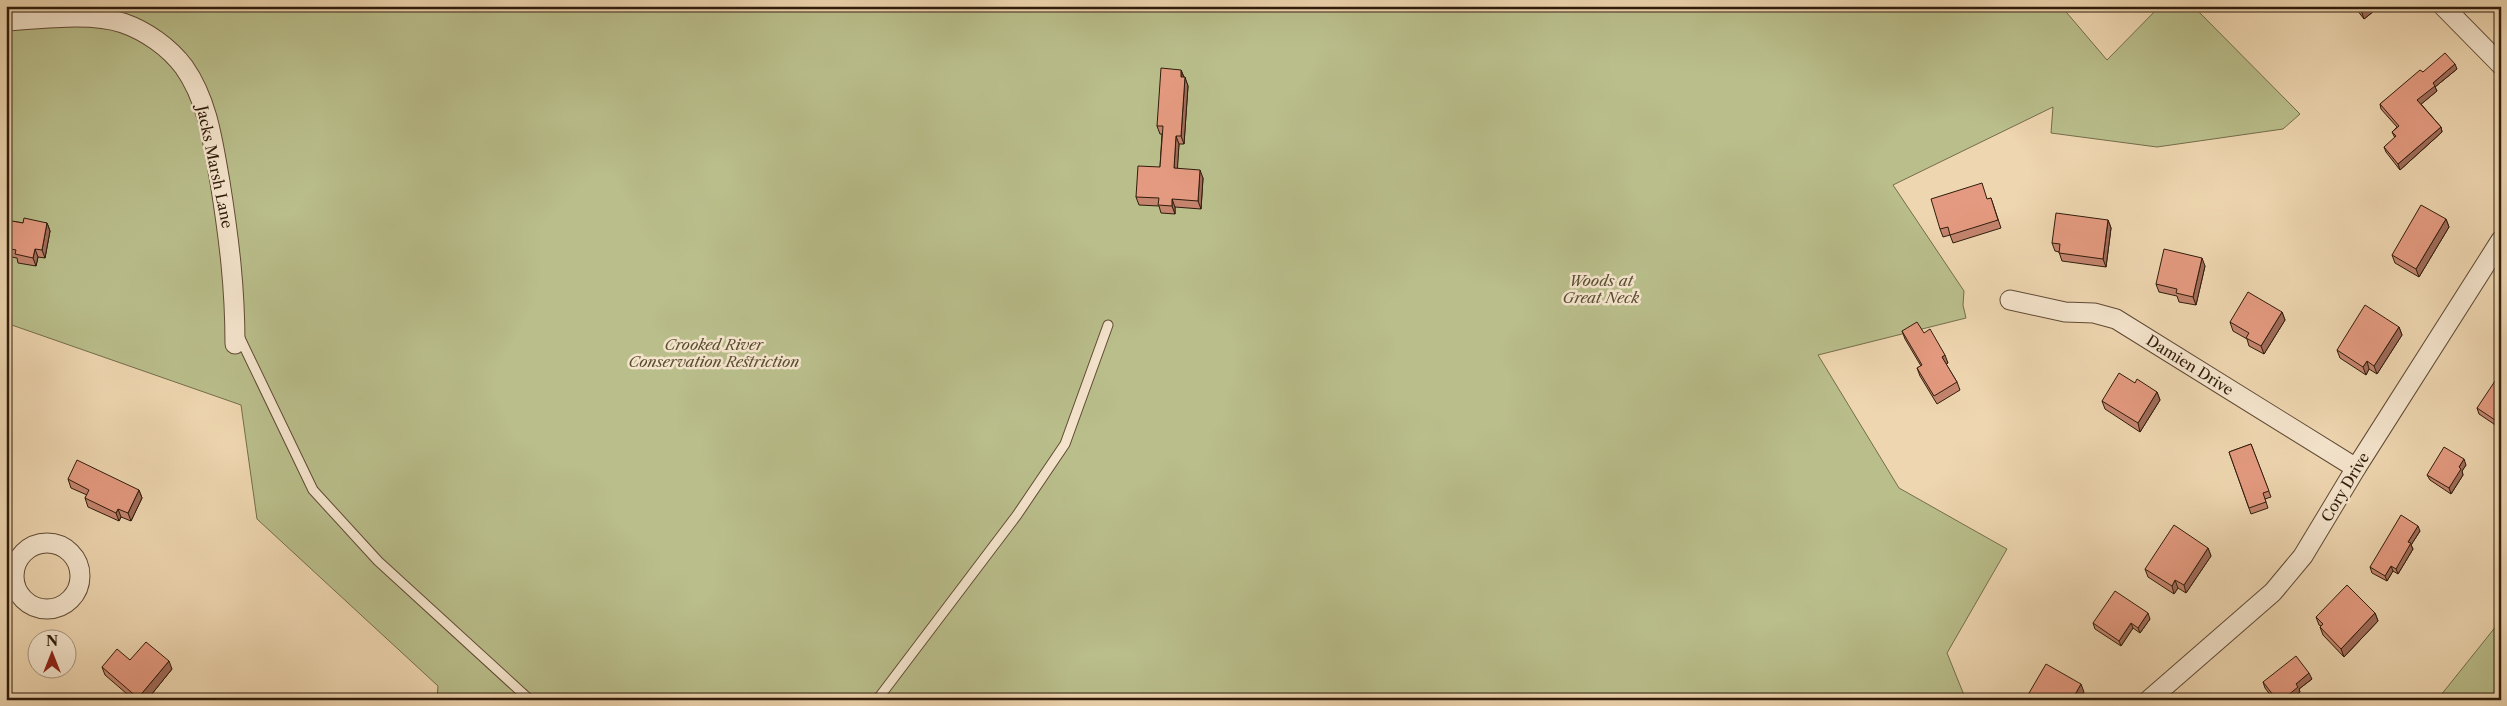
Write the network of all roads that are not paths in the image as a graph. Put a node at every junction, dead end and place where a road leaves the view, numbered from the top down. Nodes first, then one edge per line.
1 (2443, 6) edge
2 (6, 21) edge
3 (2501, 65) edge
4 (2501, 240) edge
5 (2010, 300) dead end
6 (1108, 326) dead end
7 (235, 336) joint
8 (2356, 468) junction
9 (530, 700) edge
10 (877, 700) edge
11 (2149, 700) edge

1 - 3 street
2 - 7 street, Jacks Marsh Lane
4 - 8 street, Cory Drive
5 - 8 street, Damien Drive
6 - 10 lane
7 - 9 lane
8 - 11 street, Cory Drive

